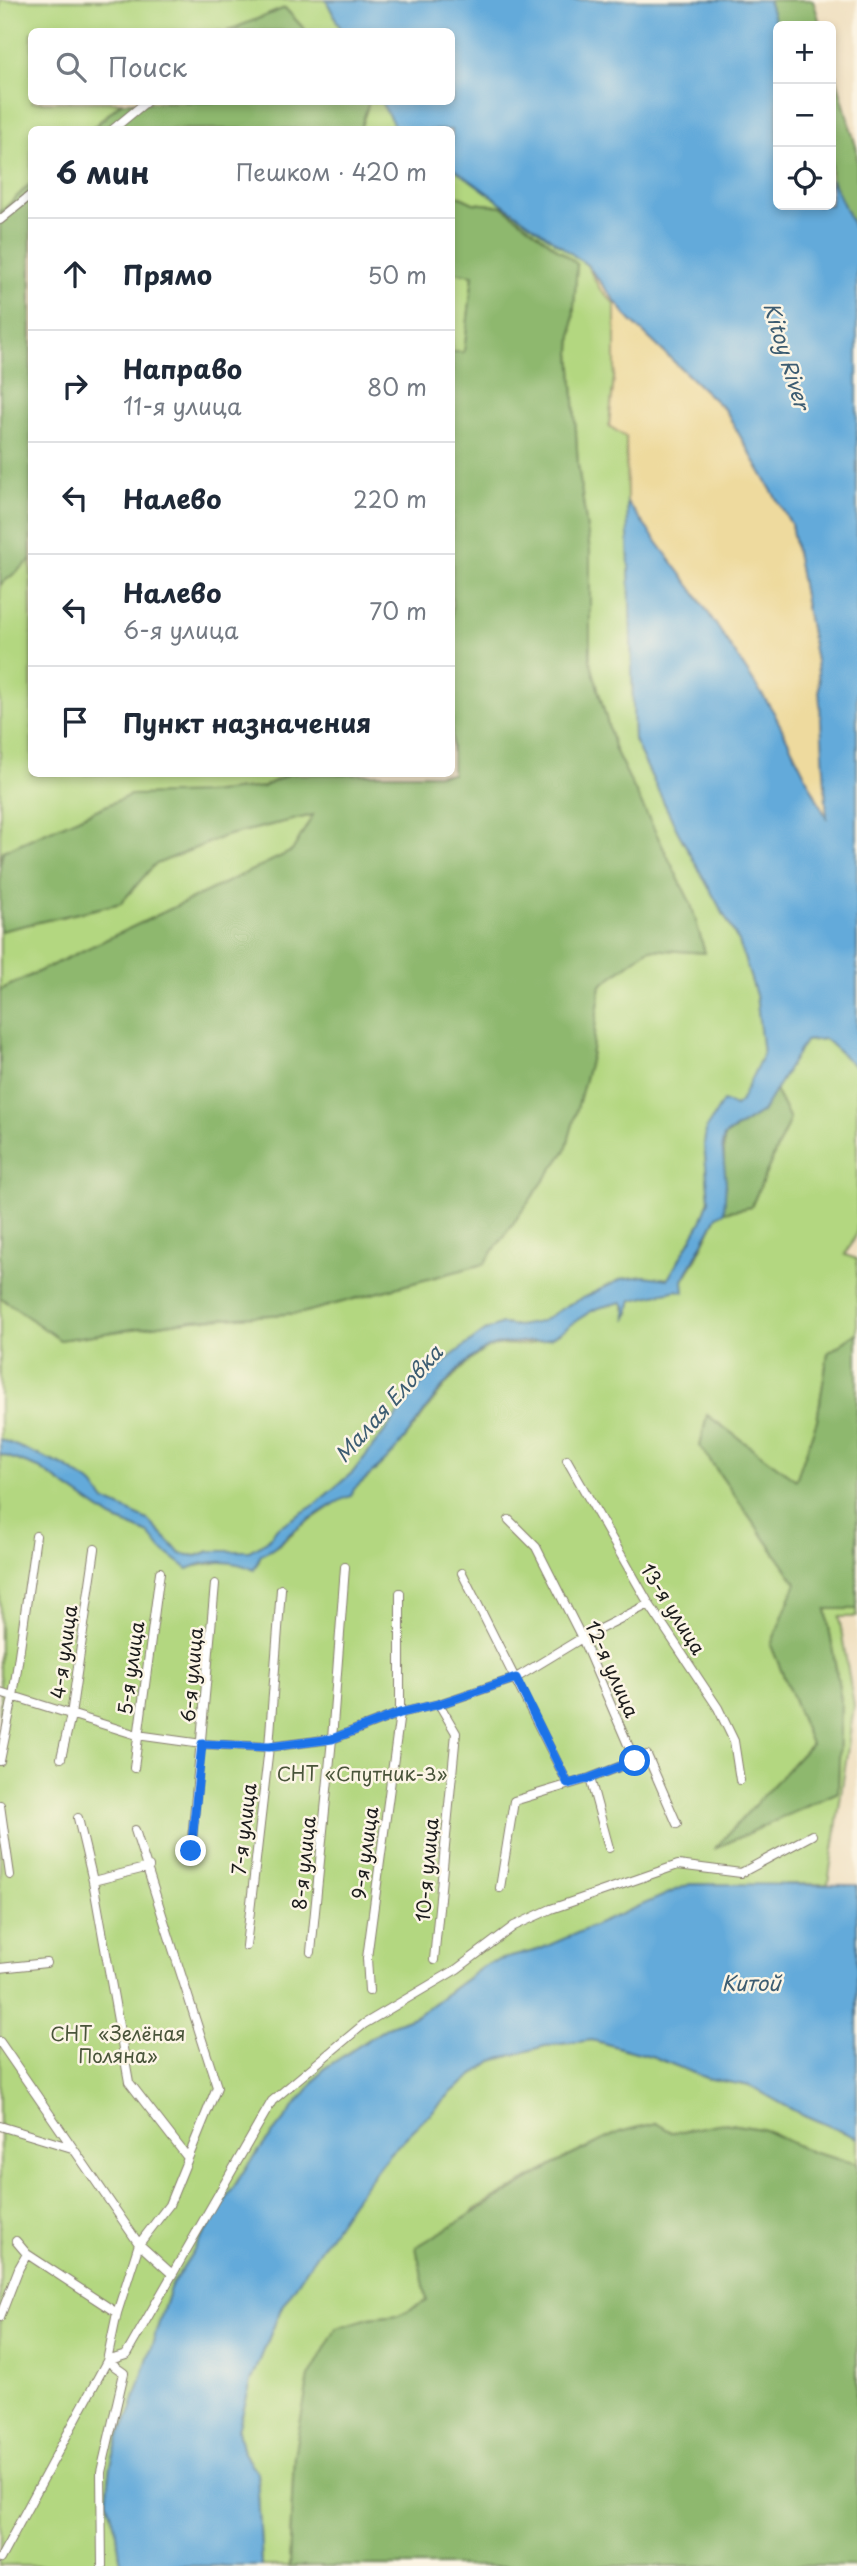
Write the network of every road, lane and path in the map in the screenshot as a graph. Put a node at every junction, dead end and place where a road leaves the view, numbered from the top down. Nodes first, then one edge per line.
1 (142, 105) edge
2 (117, 126) edge
3 (28, 197) edge
4 (0, 220) edge
5 (567, 1460) dead end
6 (509, 1520) dead end
7 (36, 1535) dead end
8 (95, 1549) dead end
9 (345, 1567) dead end
10 (160, 1572) dead end
11 (462, 1573) dead end
12 (215, 1584) dead end
13 (281, 1589) dead end
14 (400, 1593) dead end
15 (649, 1604) junction
16 (582, 1638) junction
17 (516, 1678) junction
18 (0, 1692) edge
19 (13, 1697) junction
20 (439, 1704) junction
21 (400, 1713) junction
22 (71, 1715) junction
23 (137, 1735) junction
24 (332, 1739) junction
25 (202, 1744) junction
26 (269, 1747) junction
27 (61, 1758) dead end
28 (0, 1761) edge
29 (635, 1761) junction
30 (134, 1768) dead end
31 (590, 1778) junction
32 (740, 1780) dead end
33 (568, 1784) junction
34 (0, 1805) edge
35 (78, 1818) dead end
36 (677, 1824) dead end
37 (135, 1829) dead end
38 (812, 1835) dead end
39 (609, 1848) dead end
40 (191, 1851) dead end
41 (149, 1867) junction
42 (10, 1875) dead end
43 (93, 1881) junction
44 (500, 1888) dead end
45 (246, 1946) dead end
46 (311, 1952) dead end
47 (435, 1960) dead end
48 (46, 1963) dead end
49 (0, 1968) edge
50 (369, 1991) dead end
51 (0, 2042) edge
52 (0, 2126) edge
53 (72, 2148) junction
54 (188, 2158) junction
55 (16, 2241) dead end
56 (139, 2244) junction
57 (27, 2254) junction
58 (172, 2274) junction
59 (117, 2313) junction
60 (0, 2316) edge
61 (107, 2361) junction
62 (0, 2559) edge
63 (102, 2566) edge

1 - 2 street
3 - 4 street
5 - 15 street, 13-я улица
6 - 16 street, 12-я улица
7 - 19 street
8 - 22 street, 4-я улица
9 - 24 street, 8-я улица
10 - 23 street, 5-я улица
11 - 17 street
12 - 25 street, 6-я улица
13 - 26 street, 7-я улица
14 - 21 street, 9-я улица
15 - 16 street
15 - 32 street, 13-я улица
16 - 17 street
16 - 29 street, 12-я улица
17 - 20 street
17 - 33 street
18 - 19 street
19 - 22 street
19 - 28 street
20 - 21 street
20 - 47 street, 10-я улица
21 - 24 street
21 - 50 street, 9-я улица
22 - 23 street
22 - 27 street, 4-я улица
23 - 25 street
23 - 30 street, 5-я улица
24 - 26 street
24 - 46 street, 8-я улица
25 - 26 street
25 - 40 street, 6-я улица
26 - 45 street, 7-я улица
29 - 31 street
29 - 36 street
31 - 33 street
31 - 39 street
33 - 44 street
34 - 42 street
35 - 43 street
37 - 41 street
38 - 58 street
41 - 43 street
41 - 54 street
43 - 54 street
48 - 49 street
51 - 53 street
52 - 53 street
53 - 56 street
54 - 56 street
55 - 57 street
56 - 58 street
56 - 59 street
57 - 59 street
57 - 60 street
58 - 61 street
59 - 61 street
61 - 62 street
61 - 63 street

